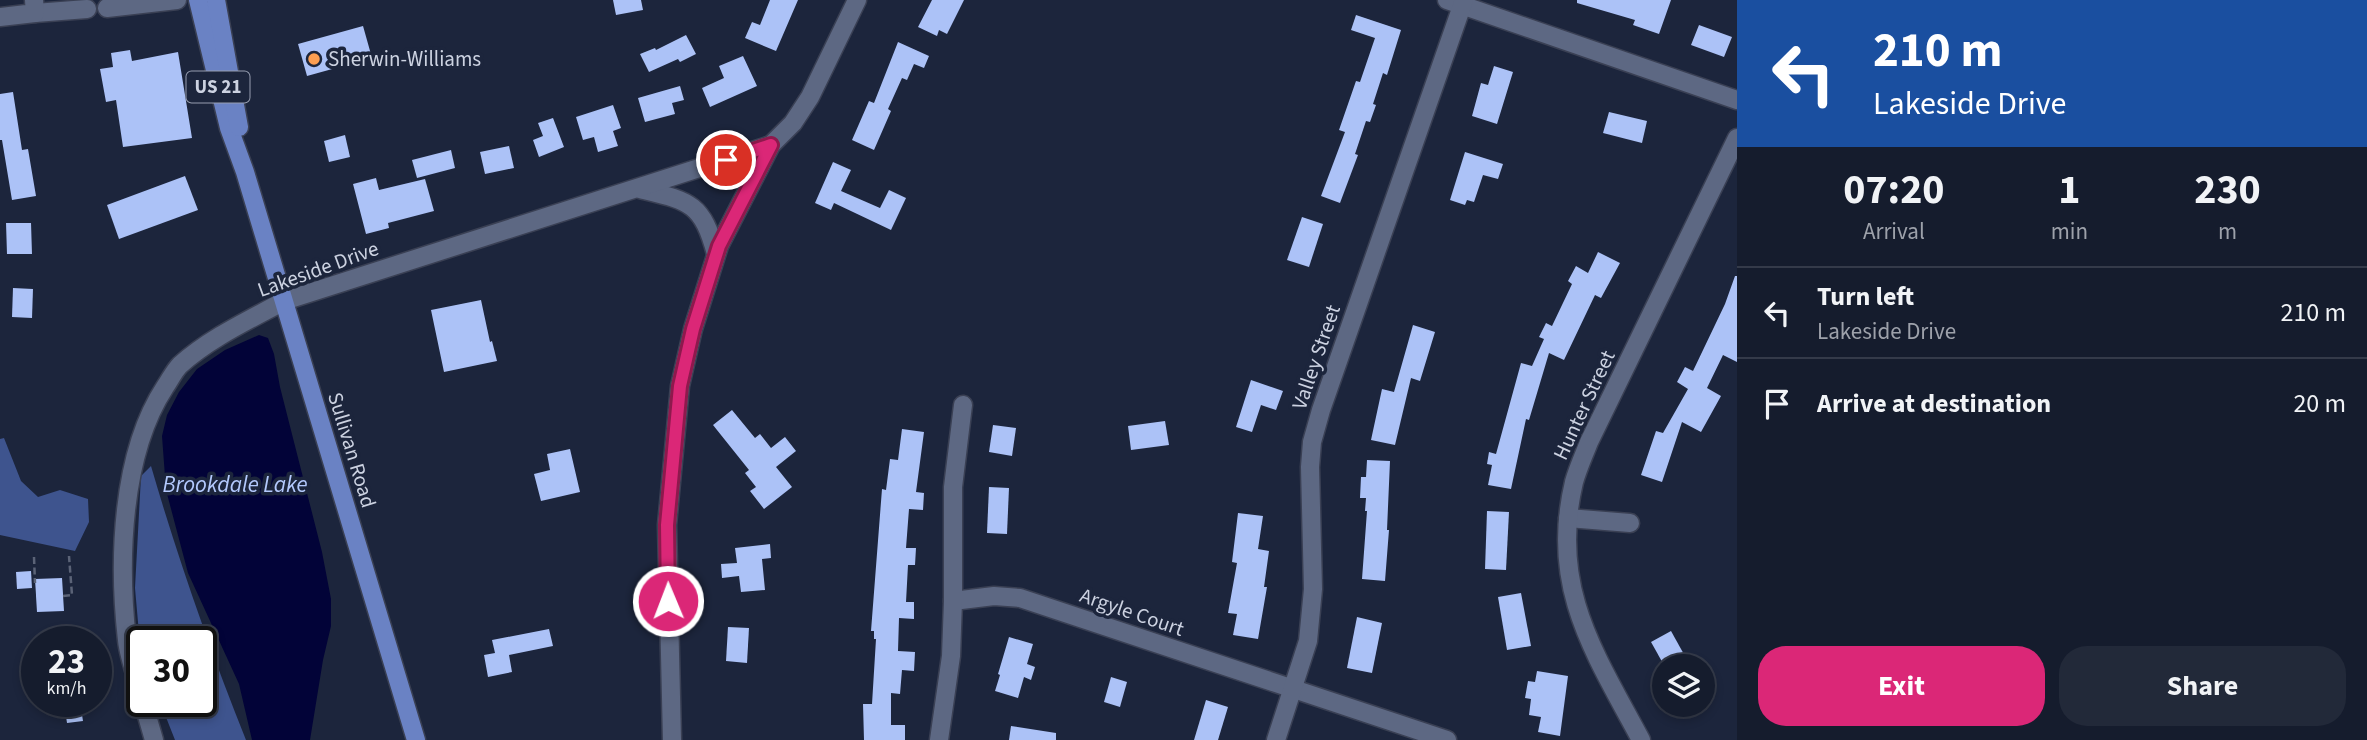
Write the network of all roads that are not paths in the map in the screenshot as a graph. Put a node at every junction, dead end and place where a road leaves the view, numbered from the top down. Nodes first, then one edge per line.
1 (177, 0) edge
2 (198, 0) edge
3 (216, 0) edge
4 (857, 0) edge
5 (1457, 2) edge
6 (35, 6) edge
7 (107, 8) dead end
8 (87, 9) dead end
9 (0, 17) edge
10 (1737, 100) edge
11 (1737, 138) edge
12 (771, 145) junction
13 (245, 172) junction
14 (636, 188) junction
15 (716, 254) junction
16 (284, 301) junction
17 (963, 405) dead end
18 (1568, 519) junction
19 (1630, 523) dead end
20 (953, 601) junction
21 (126, 626) edge
22 (1293, 690) junction
23 (147, 717) edge
24 (154, 740) edge
25 (416, 740) edge
26 (671, 740) edge
27 (939, 740) edge
28 (1276, 740) edge
29 (1447, 740) edge
30 (1642, 740) edge

1 - 7 street
2 - 13 main road, Sullivan Road / US 21
3 - 13 main road, Sullivan Road / US 21
4 - 12 street
5 - 10 street
5 - 22 street, Valley Street
6 - 8 street
6 - 9 street
11 - 18 street, Hunter Street
12 - 14 street, Lakeside Drive
12 - 15 street
13 - 16 main road, Sullivan Road / US 21
14 - 15 street
14 - 16 street, Lakeside Drive
15 - 26 street
16 - 21 street, Lakeside Drive
16 - 25 main road, Sullivan Road / US 21
17 - 20 street
18 - 19 street
18 - 30 street, Hunter Street
20 - 22 street, Argyle Court
20 - 27 street
22 - 28 street, Valley Street
22 - 29 street, Argyle Court
23 - 24 street

